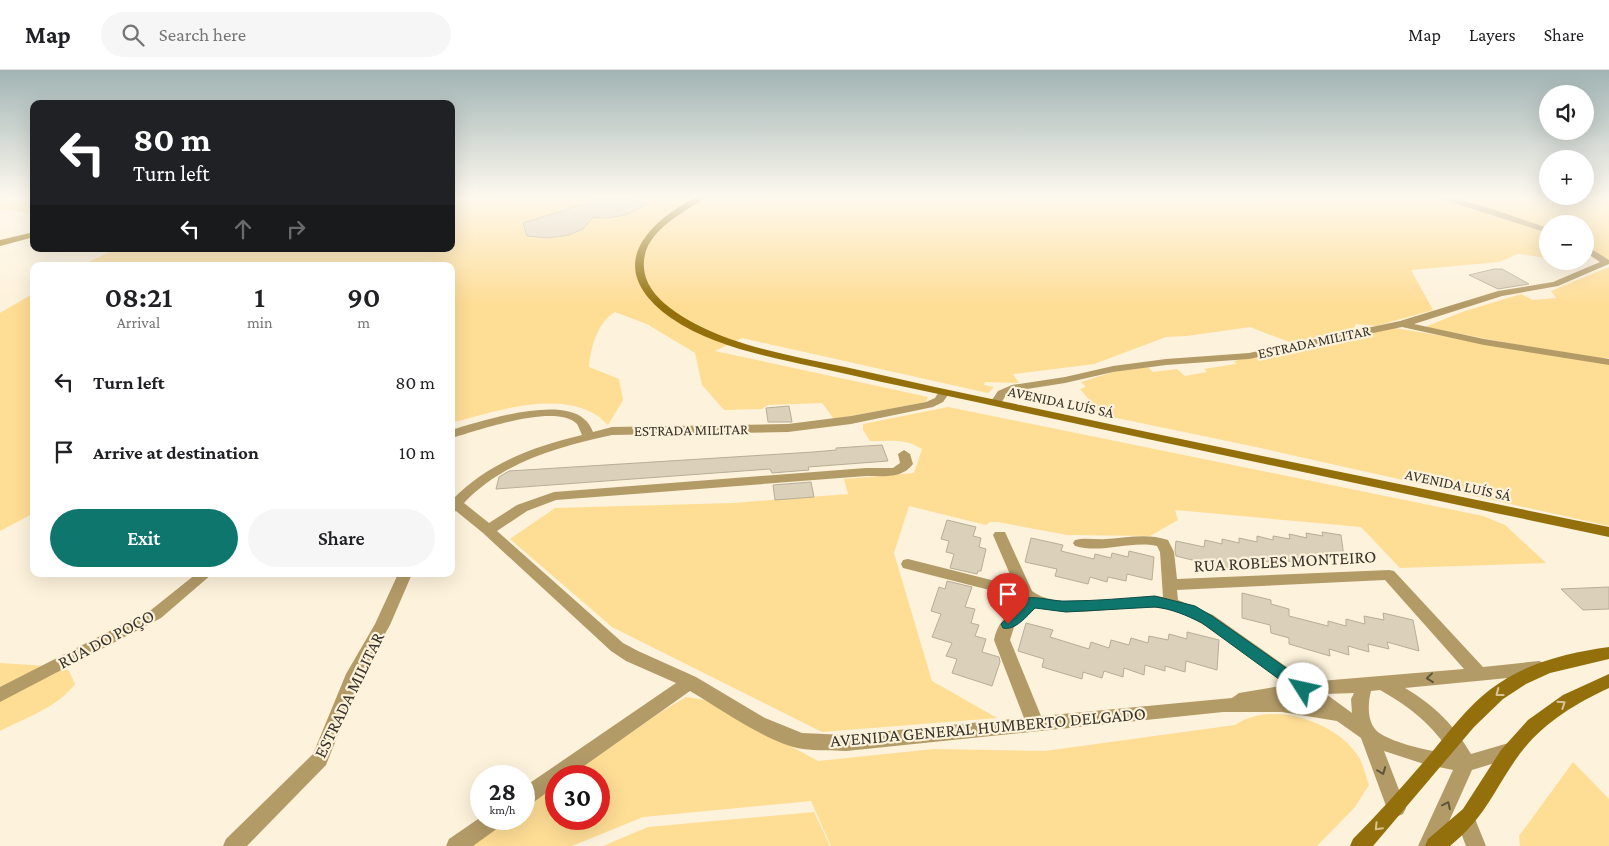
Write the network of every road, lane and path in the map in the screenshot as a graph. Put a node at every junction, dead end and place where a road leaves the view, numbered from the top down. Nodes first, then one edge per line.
1 (653, 232) edge
2 (30, 235) edge
3 (0, 243) edge
4 (1594, 254) edge
5 (1607, 262) edge
6 (1402, 324) junction
7 (1609, 362) edge
8 (944, 392) junction
9 (996, 403) junction
10 (455, 433) edge
11 (589, 437) junction
12 (904, 454) dead end
13 (455, 505) edge
14 (455, 507) edge
15 (488, 530) junction
16 (1609, 532) edge
17 (1000, 535) dead end
18 (1080, 543) dead end
19 (908, 564) dead end
20 (201, 577) edge
21 (404, 577) edge
22 (1170, 585) junction
23 (1030, 598) junction
24 (1171, 604) junction
25 (1609, 652) edge
26 (1544, 668) junction
27 (1478, 673) junction
28 (1609, 681) edge
29 (690, 682) junction
30 (1373, 684) junction
31 (1303, 689) junction
32 (0, 695) edge
33 (1207, 707) junction
34 (1339, 714) junction
35 (1035, 724) junction
36 (1368, 734) junction
37 (1453, 740) junction
38 (1512, 750) junction
39 (1437, 759) junction
40 (1466, 763) junction
41 (535, 790) edge
42 (1396, 808) junction
43 (1466, 820) junction
44 (479, 830) edge
45 (233, 846) edge
46 (456, 846) edge
47 (1360, 846) edge
48 (1428, 846) edge
49 (1435, 846) edge
50 (1476, 846) edge

1 - 8 street, AVENIDA LUÍS SÁ
2 - 3 street
4 - 5 street, ESTRADA MILITAR
5 - 6 street, ESTRADA MILITAR
6 - 7 street
6 - 9 street, ESTRADA MILITAR
8 - 9 street, AVENIDA LUÍS SÁ
8 - 11 street, ESTRADA MILITAR
9 - 16 street, AVENIDA LUÍS SÁ
10 - 11 street
11 - 13 street, ESTRADA MILITAR
12 - 15 street
14 - 15 street, AVENIDA GENERAL HUMBERTO DELGADO
15 - 29 street, AVENIDA GENERAL HUMBERTO DELGADO
17 - 23 street
18 - 22 street
19 - 23 street
20 - 32 street, RUA DO POÇO
21 - 45 street, ESTRADA MILITAR
22 - 24 street
22 - 27 street, RUA ROBLES MONTEIRO
23 - 24 street
23 - 35 street
24 - 31 street
25 - 26 street
26 - 27 street, AVENIDA GENERAL HUMBERTO DELGADO
26 -> 37 street
27 -> 30 street, AVENIDA GENERAL HUMBERTO DELGADO
38 -> 28 street
29 - 35 street, AVENIDA GENERAL HUMBERTO DELGADO
29 - 41 street
30 - 31 street, AVENIDA GENERAL HUMBERTO DELGADO
30 - 36 street
30 - 37 street
31 - 33 street, AVENIDA GENERAL HUMBERTO DELGADO
31 - 34 street
33 - 34 street, AVENIDA GENERAL HUMBERTO DELGADO
33 - 35 street, AVENIDA GENERAL HUMBERTO DELGADO
34 - 36 street
36 - 39 street
36 -> 42 street
37 - 39 street
37 - 40 street
38 - 40 street
38 - 43 street
39 - 40 street
39 - 42 street
48 -> 40 street
42 -> 47 street
43 - 49 street
43 - 50 street
44 - 46 street

